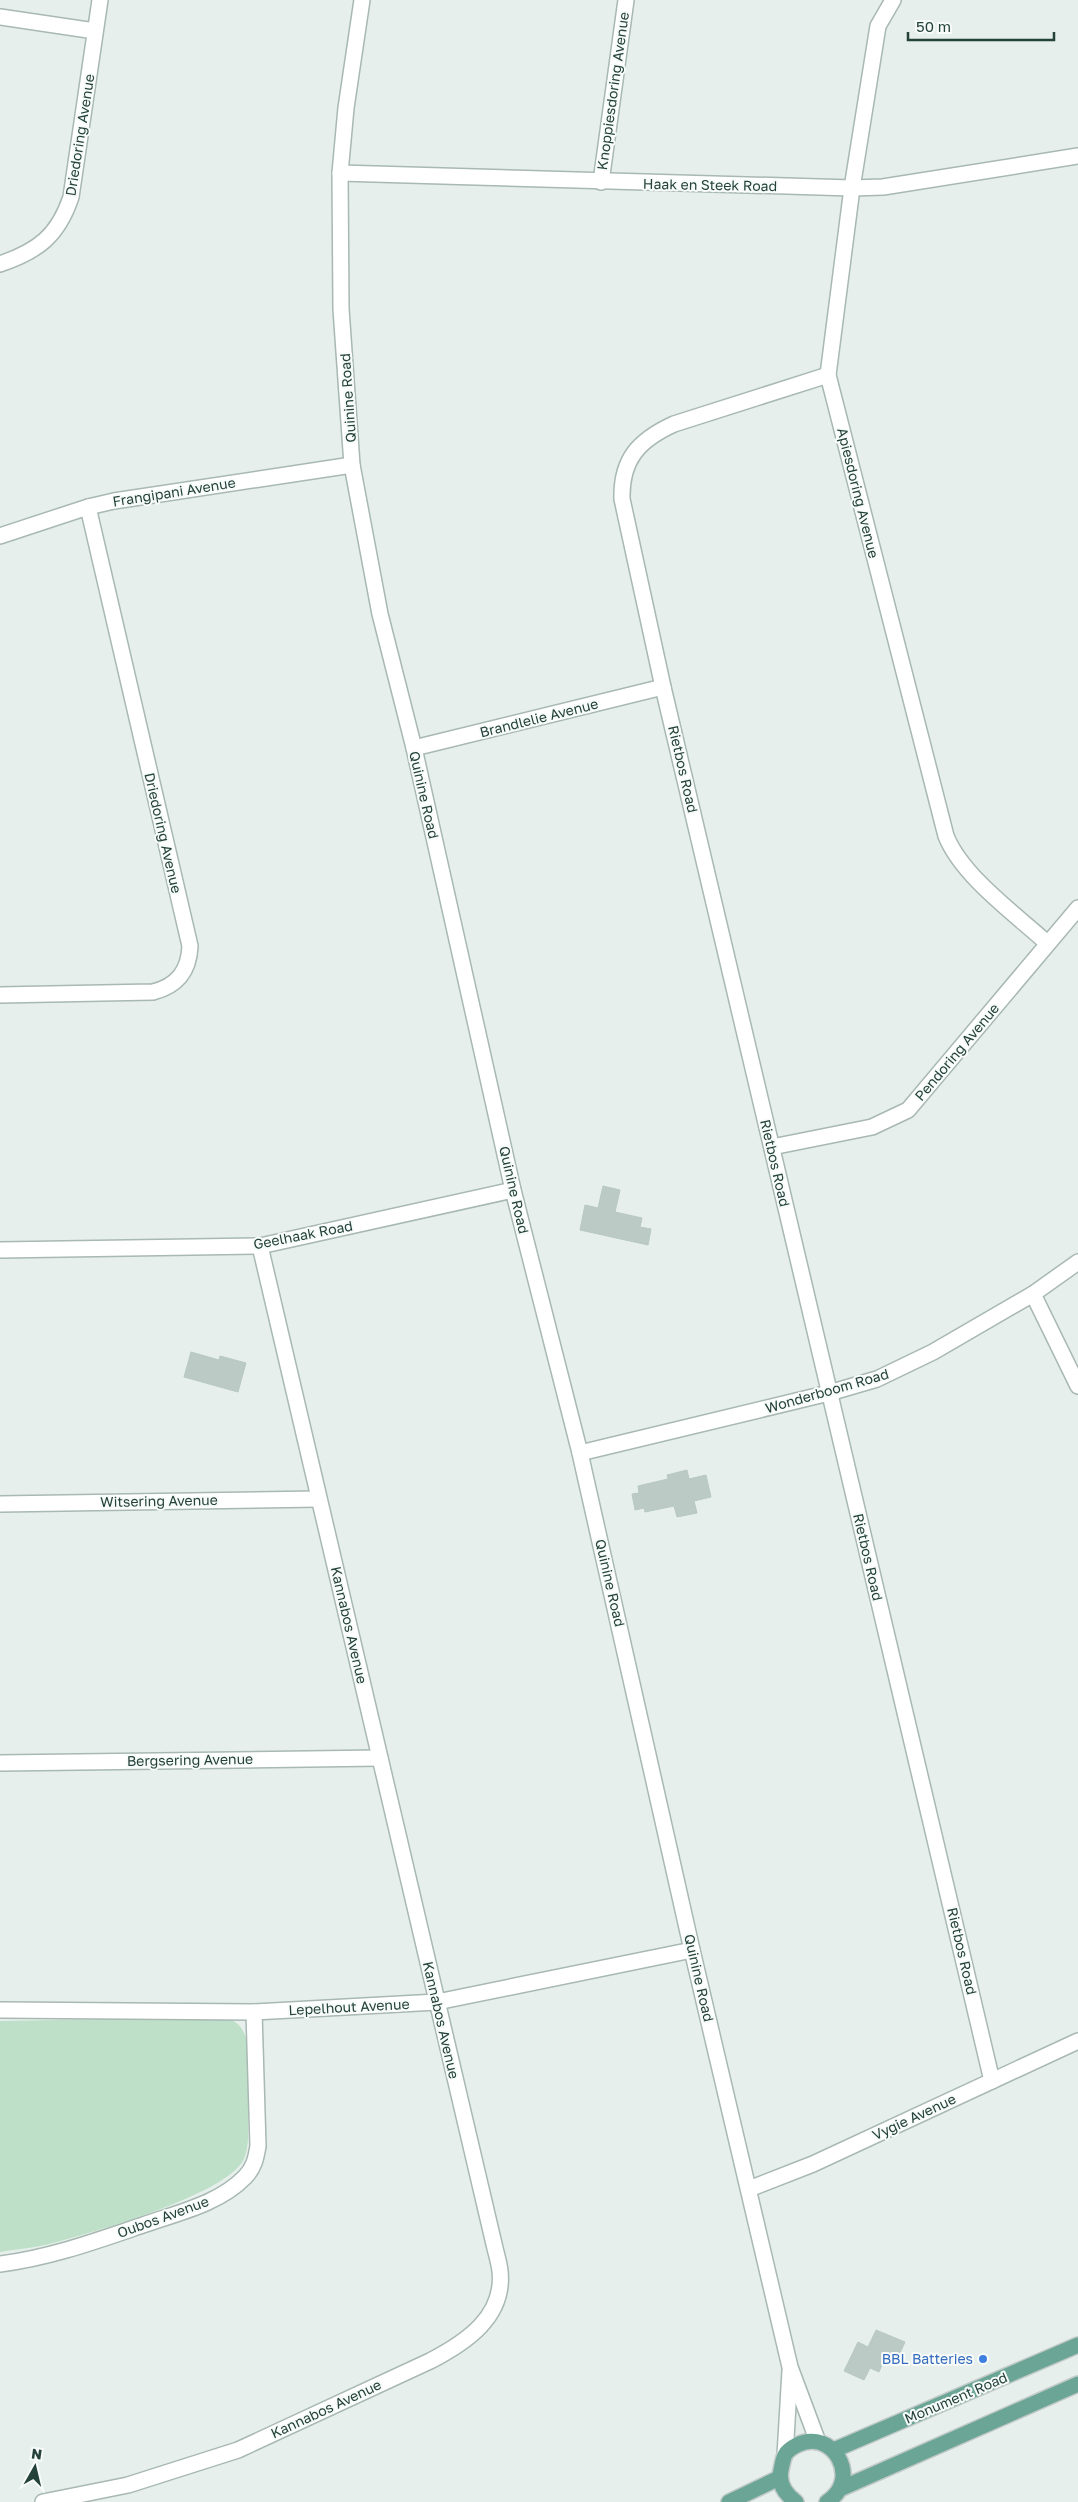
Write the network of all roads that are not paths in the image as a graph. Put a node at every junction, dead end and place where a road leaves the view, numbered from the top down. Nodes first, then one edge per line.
1 (100, 0) edge
2 (362, 0) edge
3 (626, 0) edge
4 (893, 0) edge
5 (0, 17) edge
6 (95, 32) junction
7 (1078, 156) edge
8 (340, 173) junction
9 (601, 182) junction
10 (852, 188) junction
11 (0, 264) edge
12 (828, 375) junction
13 (352, 465) junction
14 (88, 507) junction
15 (0, 536) edge
16 (663, 687) junction
17 (414, 748) junction
18 (1078, 908) edge
19 (1048, 943) junction
20 (0, 995) edge
21 (772, 1147) junction
22 (513, 1190) junction
23 (260, 1246) junction
24 (0, 1250) edge
25 (1078, 1262) edge
26 (1033, 1294) junction
27 (1078, 1386) edge
28 (829, 1393) junction
29 (580, 1453) junction
30 (318, 1499) junction
31 (0, 1504) edge
32 (380, 1758) junction
33 (0, 1763) edge
34 (692, 1950) junction
35 (437, 2002) junction
36 (0, 2010) edge
37 (254, 2012) junction
38 (1078, 2041) edge
39 (992, 2081) junction
40 (749, 2189) junction
41 (0, 2264) edge
42 (1078, 2345) edge
43 (790, 2367) junction
44 (1075, 2388) edge
45 (818, 2442) junction
46 (834, 2450) junction
47 (785, 2455) junction
48 (779, 2478) junction
49 (840, 2489) junction
50 (43, 2502) edge
51 (729, 2502) edge
52 (796, 2502) edge
53 (827, 2502) edge

1 - 6 street, Driedoring Avenue
2 - 8 street, Quinine Road
3 - 9 street, Knoppiesdoring Avenue
4 - 10 street, Apiesdoring Avenue
5 - 6 street
6 - 11 street, Driedoring Avenue
7 - 10 street, Haak en Steek Road
8 - 9 street, Haak en Steek Road
8 - 13 street, Quinine Road
9 - 10 street, Haak en Steek Road
10 - 12 street, Apiesdoring Avenue
12 - 16 street, Rietbos Road
12 - 19 street, Apiesdoring Avenue
13 - 14 street, Frangipani Avenue
13 - 17 street, Quinine Road
14 - 15 street, Frangipani Avenue
14 - 20 street, Driedoring Avenue
16 - 17 street, Brandlelie Avenue
16 - 21 street, Rietbos Road
17 - 22 street, Quinine Road
18 - 19 street, Pendoring Avenue
19 - 21 street, Pendoring Avenue
21 - 28 street, Rietbos Road
22 - 23 street, Geelhaak Road
22 - 29 street, Quinine Road
23 - 24 street, Geelhaak Road
23 - 30 street, Kannabos Avenue
25 - 26 street, Wonderboom Road
26 - 27 street
26 - 28 street, Wonderboom Road
28 - 29 street, Wonderboom Road
28 - 39 street, Rietbos Road
29 - 34 street, Quinine Road
30 - 31 street, Witsering Avenue
30 - 32 street, Kannabos Avenue
32 - 33 street, Bergsering Avenue
32 - 35 street, Kannabos Avenue
34 - 35 street, Lepelhout Avenue
34 - 40 street, Quinine Road
35 - 37 street, Lepelhout Avenue
35 - 50 street, Kannabos Avenue
36 - 37 street, Lepelhout Avenue
37 - 41 street, Oubos Avenue
38 - 39 street, Vygie Avenue
39 - 40 street, Vygie Avenue
40 - 43 street, Quinine Road
42 - 46 main road, Monument Road
43 - 45 street, Quinine Road
43 - 47 street, Quinine Road
44 - 49 main road
45 - 46 main road
45 - 47 main road
46 - 49 main road
47 - 48 main road
48 - 51 main road
48 - 52 main road
49 - 53 main road

